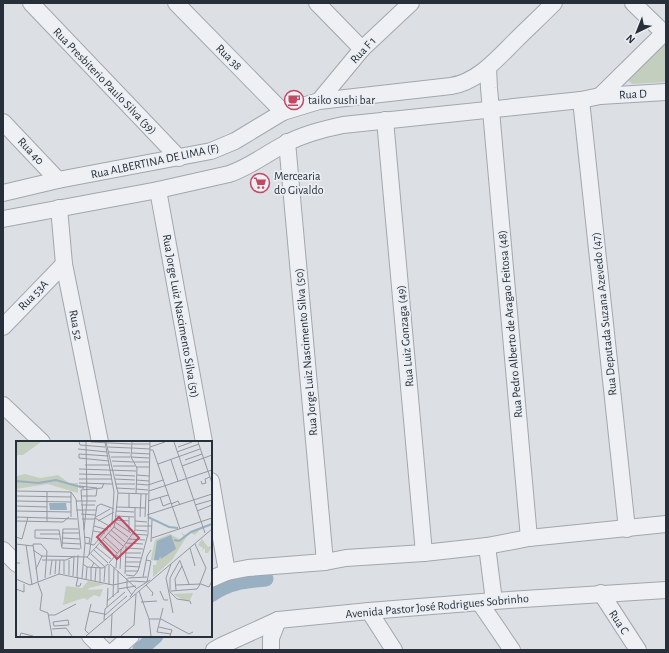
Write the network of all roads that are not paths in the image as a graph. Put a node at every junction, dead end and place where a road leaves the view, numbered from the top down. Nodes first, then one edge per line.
1 (31, 3) edge
2 (176, 3) edge
3 (317, 3) edge
4 (411, 3) edge
5 (554, 3) edge
6 (633, 3) edge
7 (665, 32) edge
8 (362, 49) junction
9 (488, 68) junction
10 (666, 92) edge
11 (600, 96) junction
12 (582, 100) junction
13 (320, 101) junction
14 (491, 109) junction
15 (283, 112) junction
16 (386, 120) junction
17 (3, 122) edge
18 (287, 142) junction
19 (179, 158) junction
20 (58, 180) junction
21 (158, 190) junction
22 (3, 193) edge
23 (59, 208) junction
24 (3, 219) edge
25 (64, 264) junction
26 (3, 327) edge
27 (3, 405) edge
28 (41, 441) edge
29 (100, 441) edge
30 (204, 441) edge
31 (212, 487) edge
32 (666, 524) edge
33 (627, 529) junction
34 (529, 538) junction
35 (3, 550) edge
36 (488, 551) junction
37 (424, 553) junction
38 (325, 562) junction
39 (16, 563) edge
40 (227, 572) junction
41 (212, 579) edge
42 (666, 590) edge
43 (601, 593) junction
44 (487, 602) junction
45 (370, 611) junction
46 (278, 620) junction
47 (91, 637) edge
48 (130, 637) edge
49 (104, 650) edge
50 (115, 650) edge
51 (214, 650) edge
52 (271, 650) edge
53 (394, 650) edge
54 (512, 650) edge
55 (638, 650) edge

1 - 19 street, Rua Presbiterio Paulo Silva (39)
2 - 15 street, Rua 38
3 - 8 street
4 - 8 street, Rua F 1
5 - 9 street, Rua ALBERTINA DE LIMA (F)
6 - 7 street
7 - 11 street
8 - 13 street, Rua F 1
9 - 13 street, Rua ALBERTINA DE LIMA (F)
9 - 14 street, Rua Pedro Alberto de Aragao Feitosa (48)
10 - 11 street, Rua D
11 - 12 street, Rua D
12 - 14 street, Rua D
12 - 33 street, Rua Deputada Suzana Azevedo (47)
13 - 15 street, Rua ALBERTINA DE LIMA (F)
14 - 16 street, Rua D
14 - 34 street, Rua Pedro Alberto de Aragao Feitosa (48)
15 - 19 street, Rua ALBERTINA DE LIMA (F)
16 - 18 street, Rua D
16 - 37 street, Rua Luiz Gonzaga (49)
17 - 20 street, Rua 40
18 - 21 street, Rua D
18 - 38 street, Rua Jorge Luiz Nascimento Silva (50)
19 - 20 street, Rua ALBERTINA DE LIMA (F)
20 - 22 street, Rua ALBERTINA DE LIMA (F)
21 - 23 street, Rua D
21 - 30 street, Rua Jorge Luiz Nascimento Silva (51)
23 - 24 street, Rua D
23 - 25 street, Rua 52
25 - 26 street, Rua 53A
25 - 29 street, Rua 52
27 - 28 street
31 - 40 street
32 - 33 street
33 - 34 street
34 - 36 street
35 - 39 street
36 - 37 street
36 - 44 street
37 - 38 street
38 - 40 street
40 - 41 street
42 - 43 street, Avenida Pastor José Rodrigues Sobrinho
43 - 44 street, Avenida Pastor José Rodrigues Sobrinho
43 - 55 street, Rua C
44 - 45 street, Avenida Pastor José Rodrigues Sobrinho
44 - 54 street
45 - 46 street, Avenida Pastor José Rodrigues Sobrinho
45 - 53 street
46 - 51 street, Avenida Pastor José Rodrigues Sobrinho
46 - 52 street
47 - 49 street
48 - 50 street

